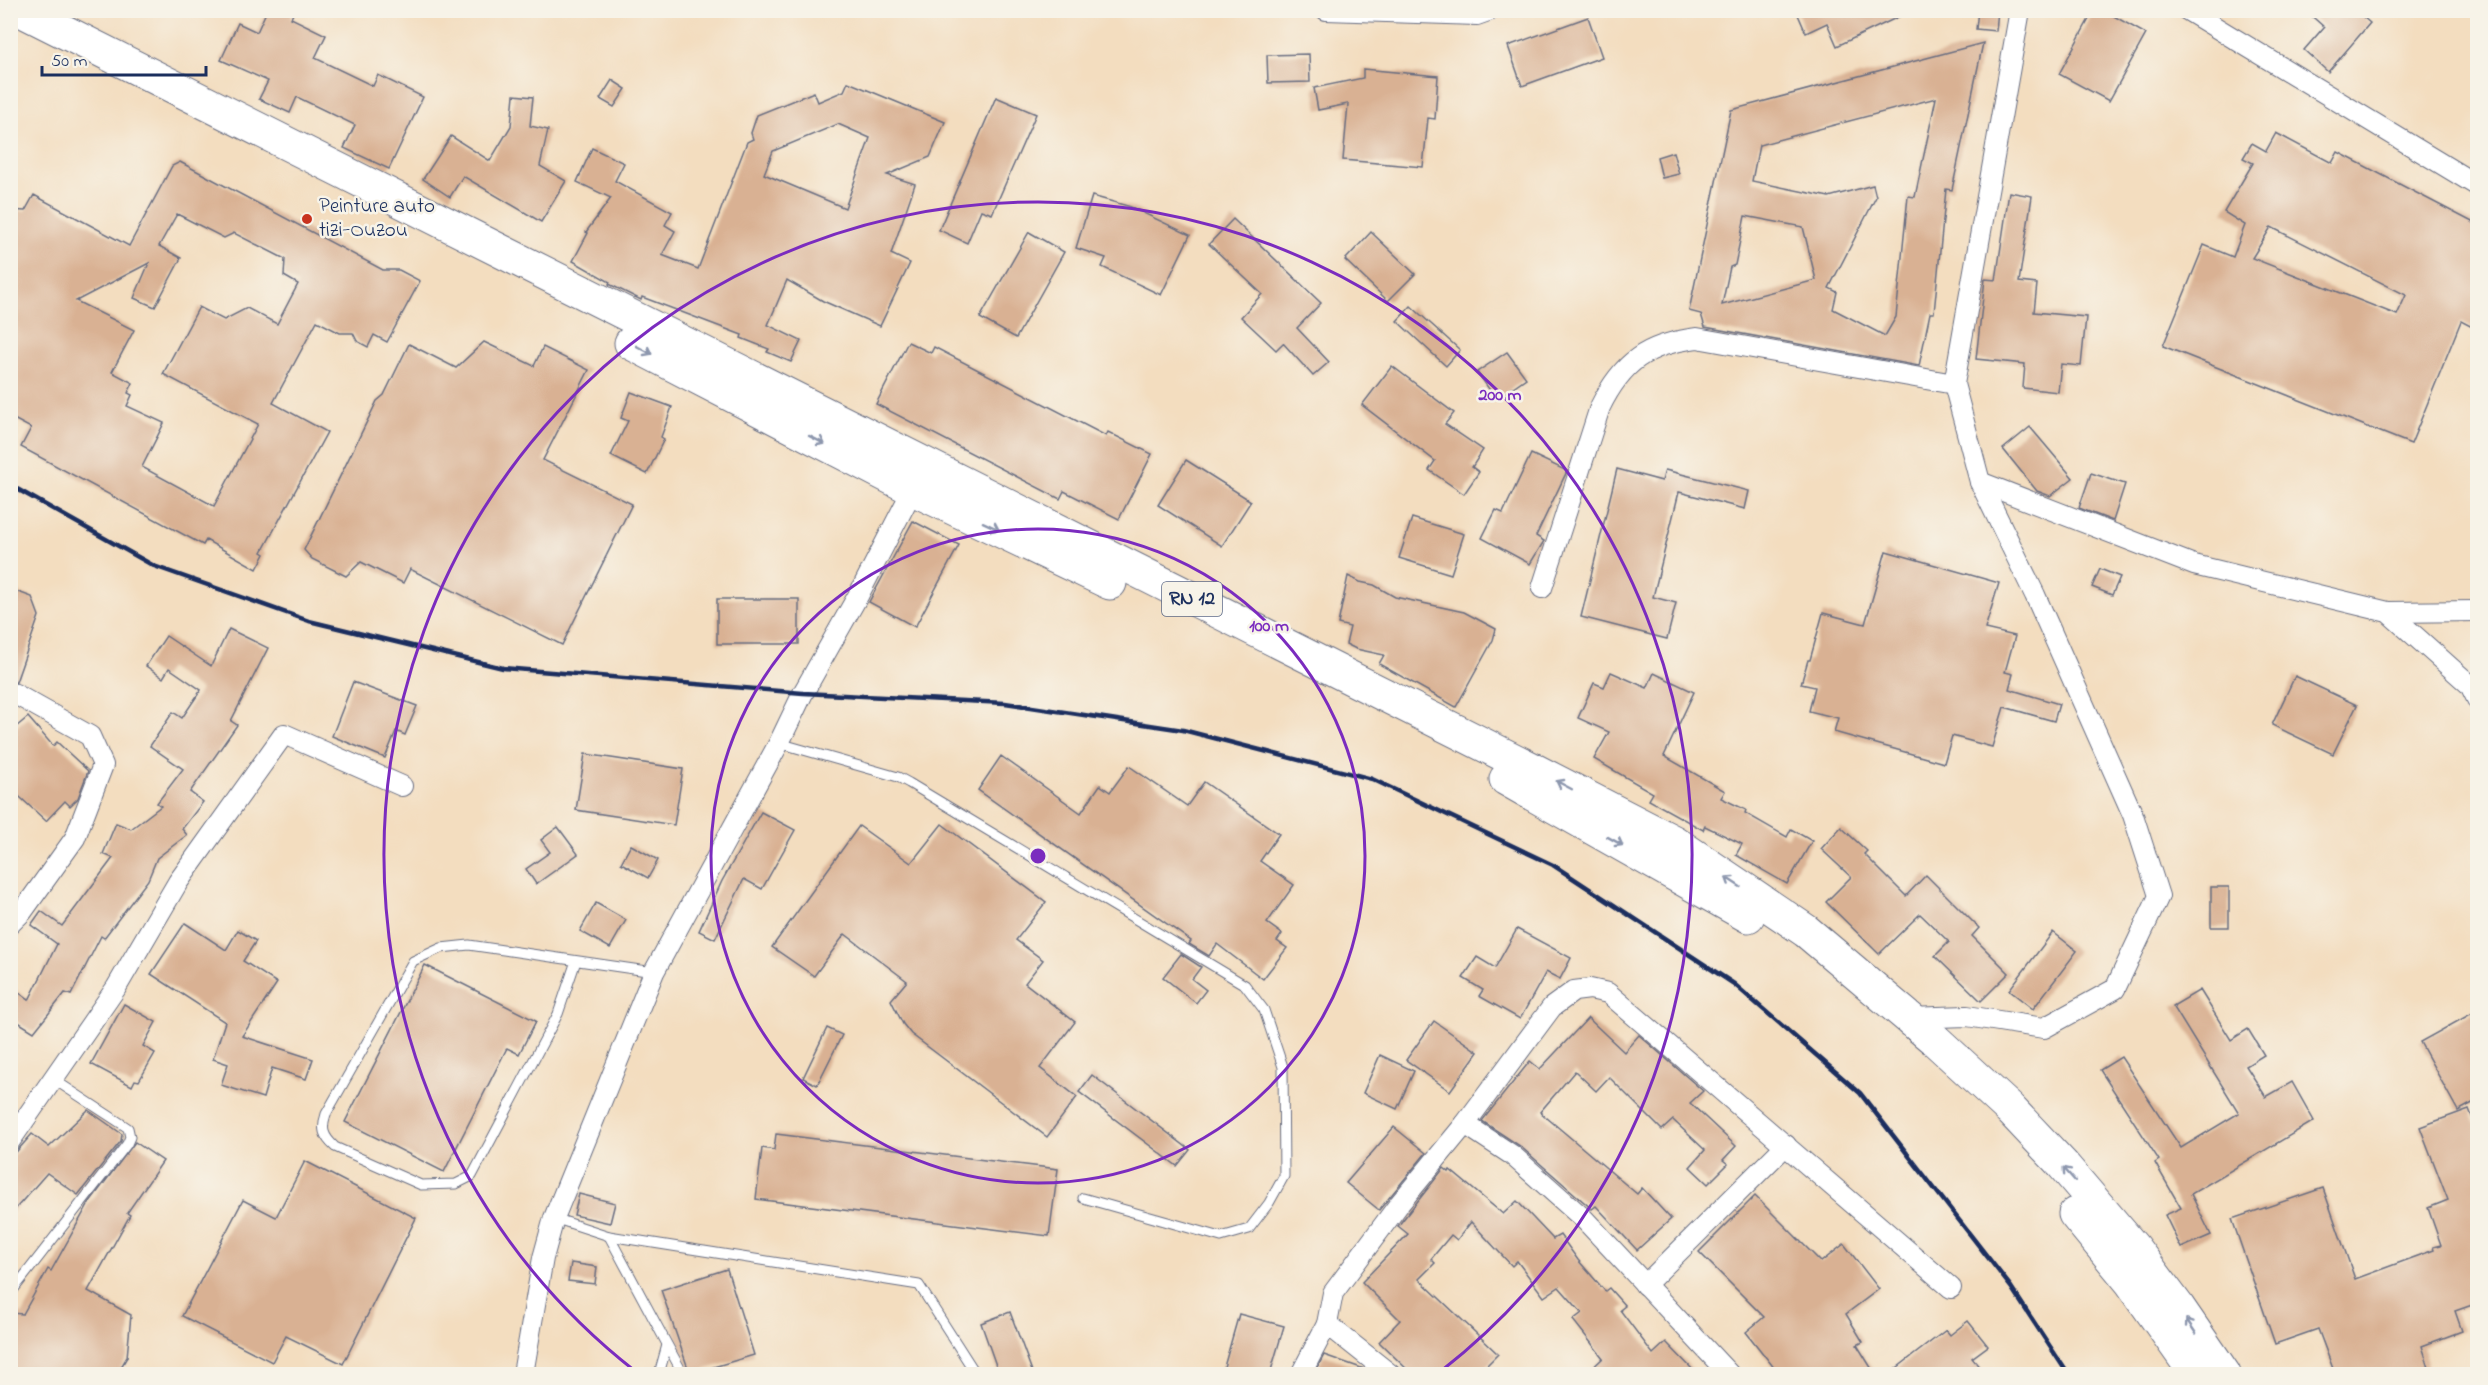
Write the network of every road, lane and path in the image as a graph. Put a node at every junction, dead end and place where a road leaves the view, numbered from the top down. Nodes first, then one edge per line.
1 (21, 10) edge
2 (1326, 10) edge
3 (1491, 10) edge
4 (2020, 10) edge
5 (2187, 10) edge
6 (10, 30) edge
7 (2478, 186) edge
8 (1954, 384) junction
9 (1980, 482) junction
10 (913, 489) junction
11 (1542, 588) dead end
12 (2478, 611) edge
13 (2388, 612) junction
14 (12, 695) edge
15 (2478, 701) edge
16 (779, 743) junction
17 (402, 786) dead end
18 (10, 924) edge
19 (576, 961) junction
20 (654, 972) junction
21 (1909, 1018) junction
22 (53, 1079) junction
23 (1465, 1124) junction
24 (10, 1141) edge
25 (1786, 1145) junction
26 (1083, 1198) dead end
27 (554, 1218) junction
28 (609, 1236) junction
29 (1645, 1285) junction
30 (1952, 1288) dead end
31 (10, 1294) edge
32 (1327, 1324) junction
33 (667, 1345) junction
34 (523, 1374) edge
35 (659, 1374) edge
36 (683, 1374) edge
37 (976, 1374) edge
38 (1301, 1374) edge
39 (1390, 1374) edge
40 (1729, 1374) edge
41 (2196, 1374) edge
42 (2224, 1374) edge

21 -> 1 highway, RN 12
2 - 3 street
4 - 8 street
5 - 7 street
6 -> 10 highway, RN 12
8 - 9 street
8 - 11 street
9 - 13 street
9 - 21 street
10 - 16 street
10 -> 41 highway, RN 12
12 - 13 street
13 - 15 street
14 - 18 street
16 - 20 street
16 - 26 lane
17 - 22 street
19 - 19 lane
19 - 20 lane
20 - 27 street
42 -> 21 highway, RN 12
22 - 24 street
22 - 31 lane
23 - 25 street
23 - 29 street
23 - 32 street
25 - 29 street
25 - 30 street
27 - 28 lane
27 - 34 street
28 - 33 lane
28 - 37 lane
29 - 40 street
32 - 38 street
32 - 39 street
33 - 35 lane
33 - 36 lane

